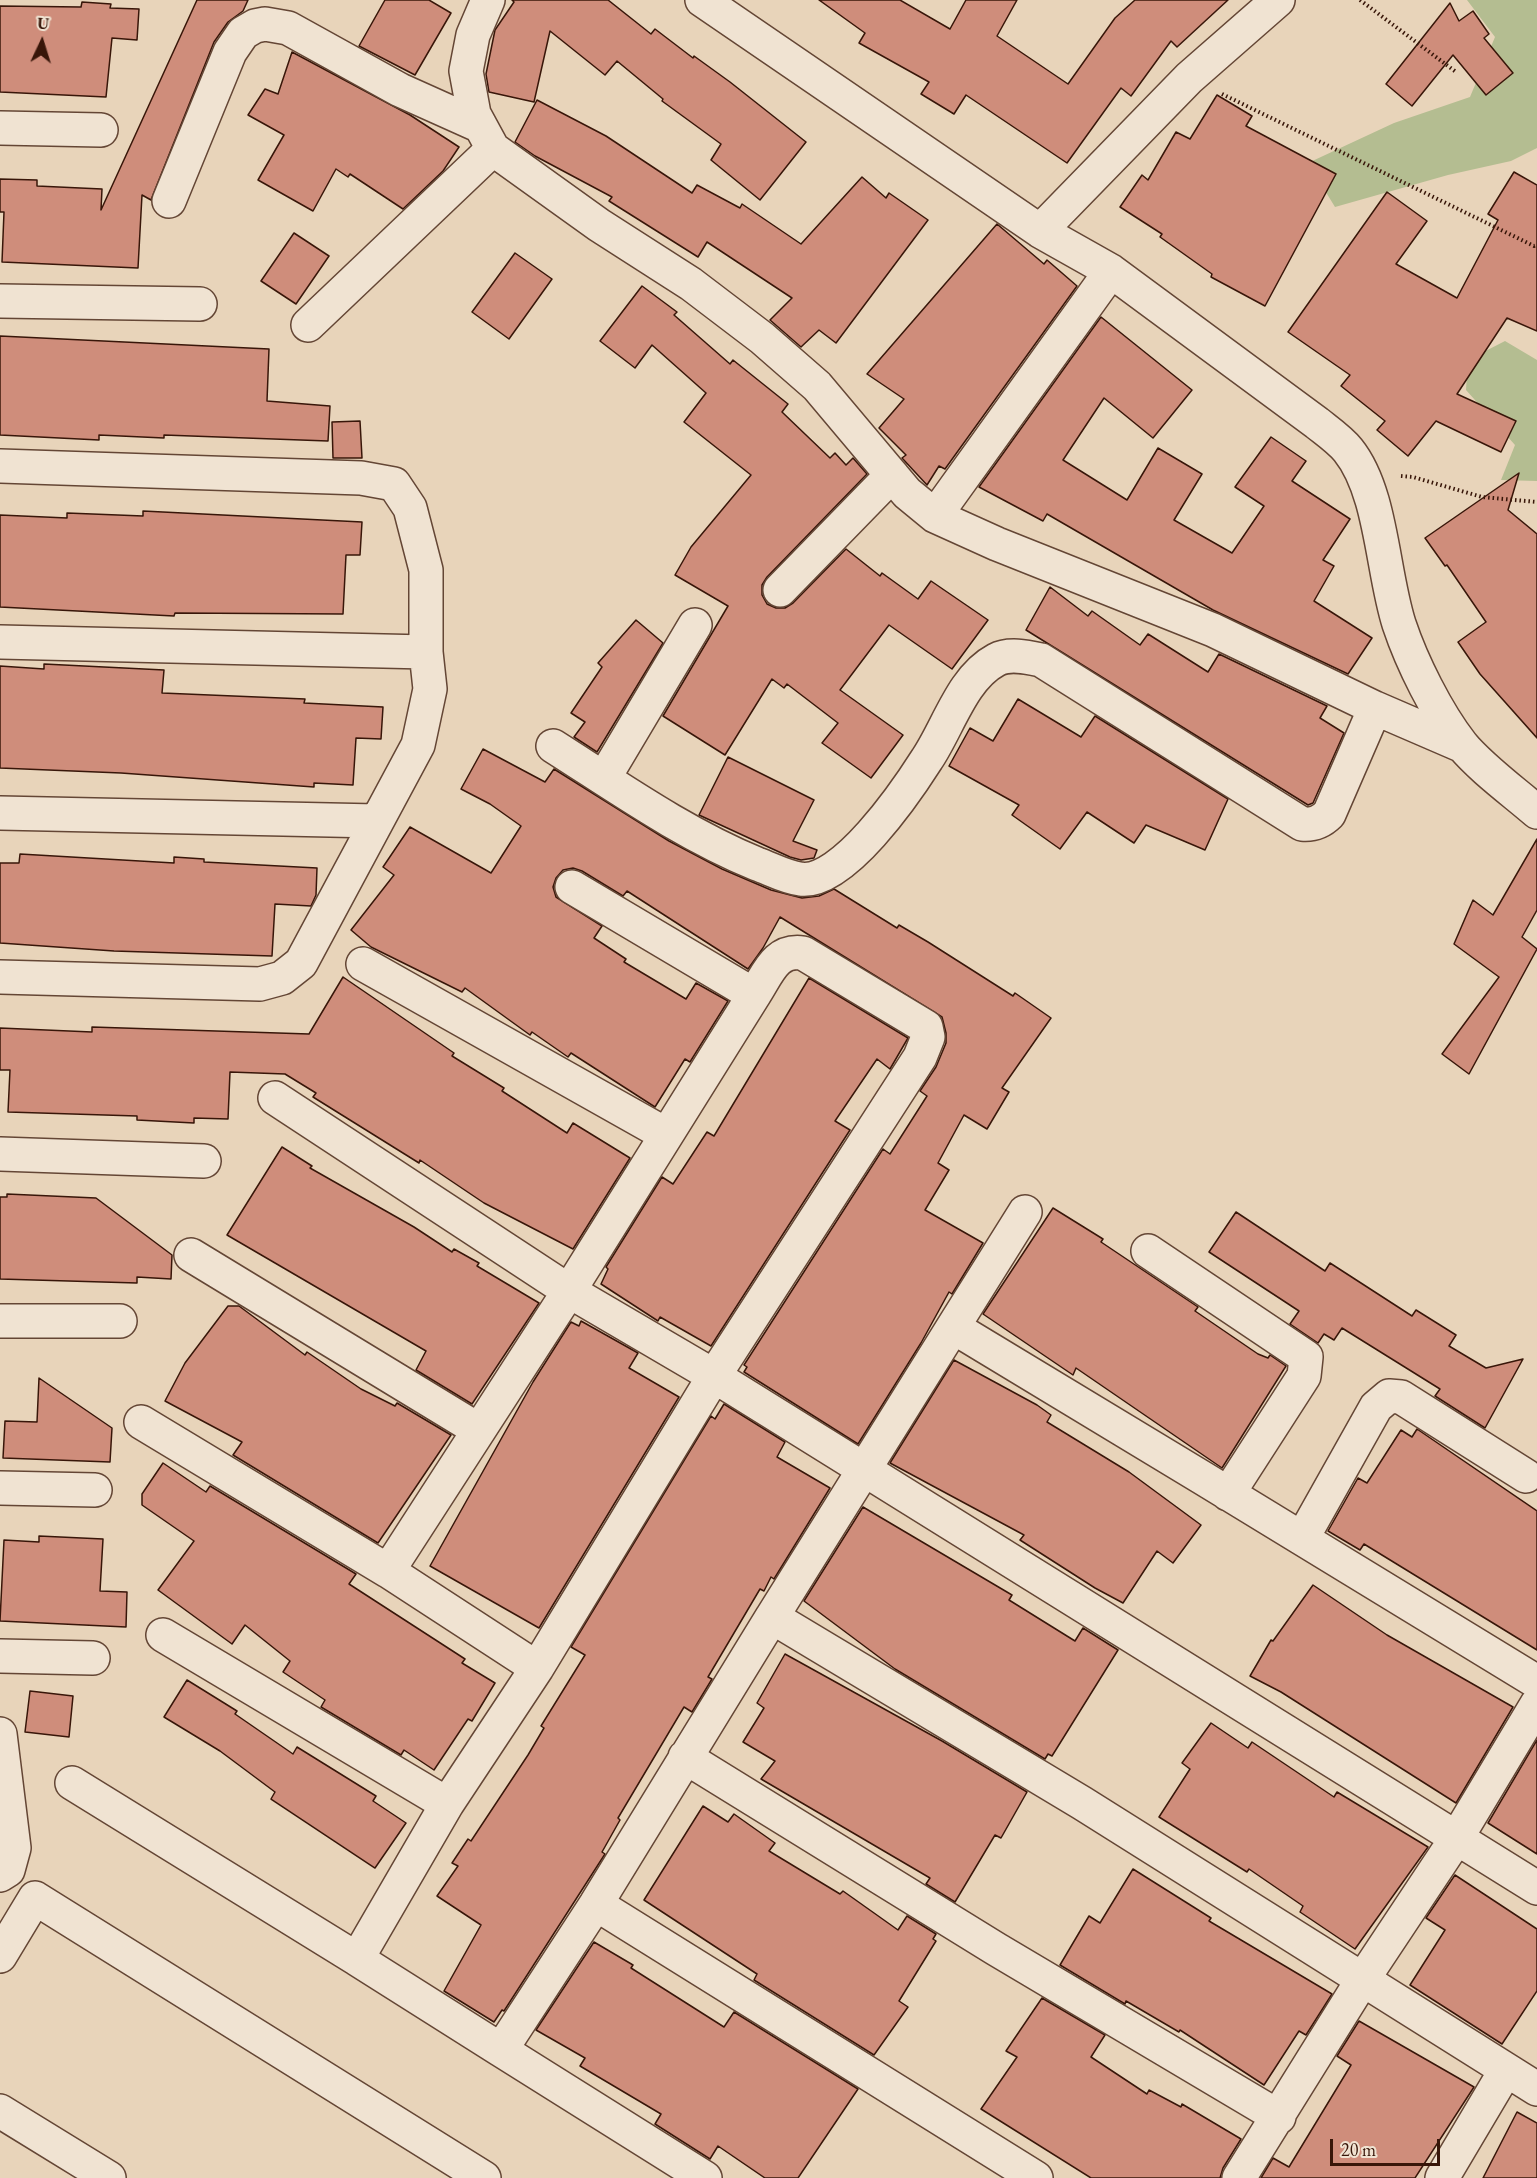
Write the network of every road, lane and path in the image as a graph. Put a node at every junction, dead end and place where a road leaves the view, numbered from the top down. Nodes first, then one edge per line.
1 (488, 0) edge
2 (702, 0) edge
3 (1278, 0) edge
4 (1360, 0) edge
5 (1456, 72) dead end
6 (1189, 78) junction
7 (0, 128) edge
8 (101, 130) dead end
9 (485, 137) junction
10 (169, 201) dead end
11 (1040, 231) junction
12 (1537, 245) edge
13 (1111, 271) junction
14 (0, 301) edge
15 (200, 304) dead end
16 (308, 325) dead end
17 (0, 466) edge
18 (892, 476) junction
19 (1371, 496) junction
20 (1537, 501) edge
21 (935, 516) junction
22 (780, 590) dead end
23 (696, 625) dead end
24 (0, 642) edge
25 (426, 652) junction
26 (1375, 708) junction
27 (553, 746) dead end
28 (1463, 746) junction
29 (604, 778) junction
30 (1537, 812) edge
31 (0, 813) edge
32 (377, 821) junction
33 (572, 887) dead end
34 (363, 964) dead end
35 (0, 978) edge
36 (754, 995) junction
37 (275, 1098) dead end
38 (665, 1134) junction
39 (0, 1154) edge
40 (204, 1161) dead end
41 (1025, 1212) dead end
42 (1148, 1251) dead end
43 (191, 1255) dead end
44 (568, 1291) junction
45 (0, 1321) edge
46 (120, 1322) dead end
47 (953, 1327) junction
48 (714, 1376) junction
49 (141, 1422) dead end
50 (477, 1429) junction
51 (864, 1469) junction
52 (1526, 1476) dead end
53 (0, 1488) edge
54 (95, 1490) dead end
55 (1228, 1494) junction
56 (1303, 1537) junction
57 (388, 1572) junction
58 (772, 1617) junction
59 (163, 1635) dead end
60 (0, 1656) edge
61 (93, 1658) dead end
62 (537, 1668) junction
63 (1537, 1682) edge
64 (1537, 1704) edge
65 (0, 1734) edge
66 (685, 1757) junction
67 (72, 1783) dead end
68 (447, 1804) junction
69 (1456, 1839) junction
70 (0, 1875) edge
71 (1537, 1888) edge
72 (596, 1904) junction
73 (0, 1956) edge
74 (357, 1959) junction
75 (1363, 1978) junction
76 (501, 2050) junction
77 (1506, 2070) junction
78 (1537, 2089) edge
79 (0, 2111) edge
80 (1279, 2117) junction
81 (109, 2178) edge
82 (484, 2178) edge
83 (705, 2178) edge
84 (1036, 2178) edge
85 (1239, 2178) edge
86 (1442, 2178) edge

1 - 9 street
2 - 11 street
3 - 6 street
4 - 5 path
6 - 11 street
6 - 12 path
7 - 8 street
9 - 10 street
9 - 16 street
9 - 18 street
11 - 13 street
13 - 19 street
13 - 21 street
14 - 15 street
17 - 25 street
18 - 21 street
18 - 22 street
19 - 20 path
19 - 28 street
21 - 26 street
23 - 29 street
24 - 25 street
25 - 32 street
26 - 28 street
26 - 29 street
27 - 29 street
28 - 30 street
31 - 32 street
32 - 35 street
33 - 36 street
34 - 38 street
36 - 38 street
36 - 48 street
37 - 44 street
38 - 44 street
39 - 40 street
41 - 47 street
42 - 55 street
43 - 50 street
44 - 48 street
44 - 50 street
45 - 46 street
47 - 51 street
47 - 55 street
48 - 51 street
48 - 62 street
49 - 57 street
50 - 57 street
51 - 58 street
51 - 69 street
52 - 56 street
53 - 54 street
55 - 56 street
56 - 63 street
57 - 62 street
58 - 66 street
58 - 75 street
59 - 68 street
60 - 61 street
62 - 68 street
64 - 69 street
65 - 70 street
66 - 72 street
66 - 80 street
67 - 74 street
68 - 74 street
69 - 71 street
69 - 75 street
72 - 76 street
72 - 84 street
73 - 82 street
74 - 76 street
75 - 77 street
75 - 80 street
76 - 83 street
77 - 78 street
77 - 86 street
79 - 81 street
80 - 85 street

